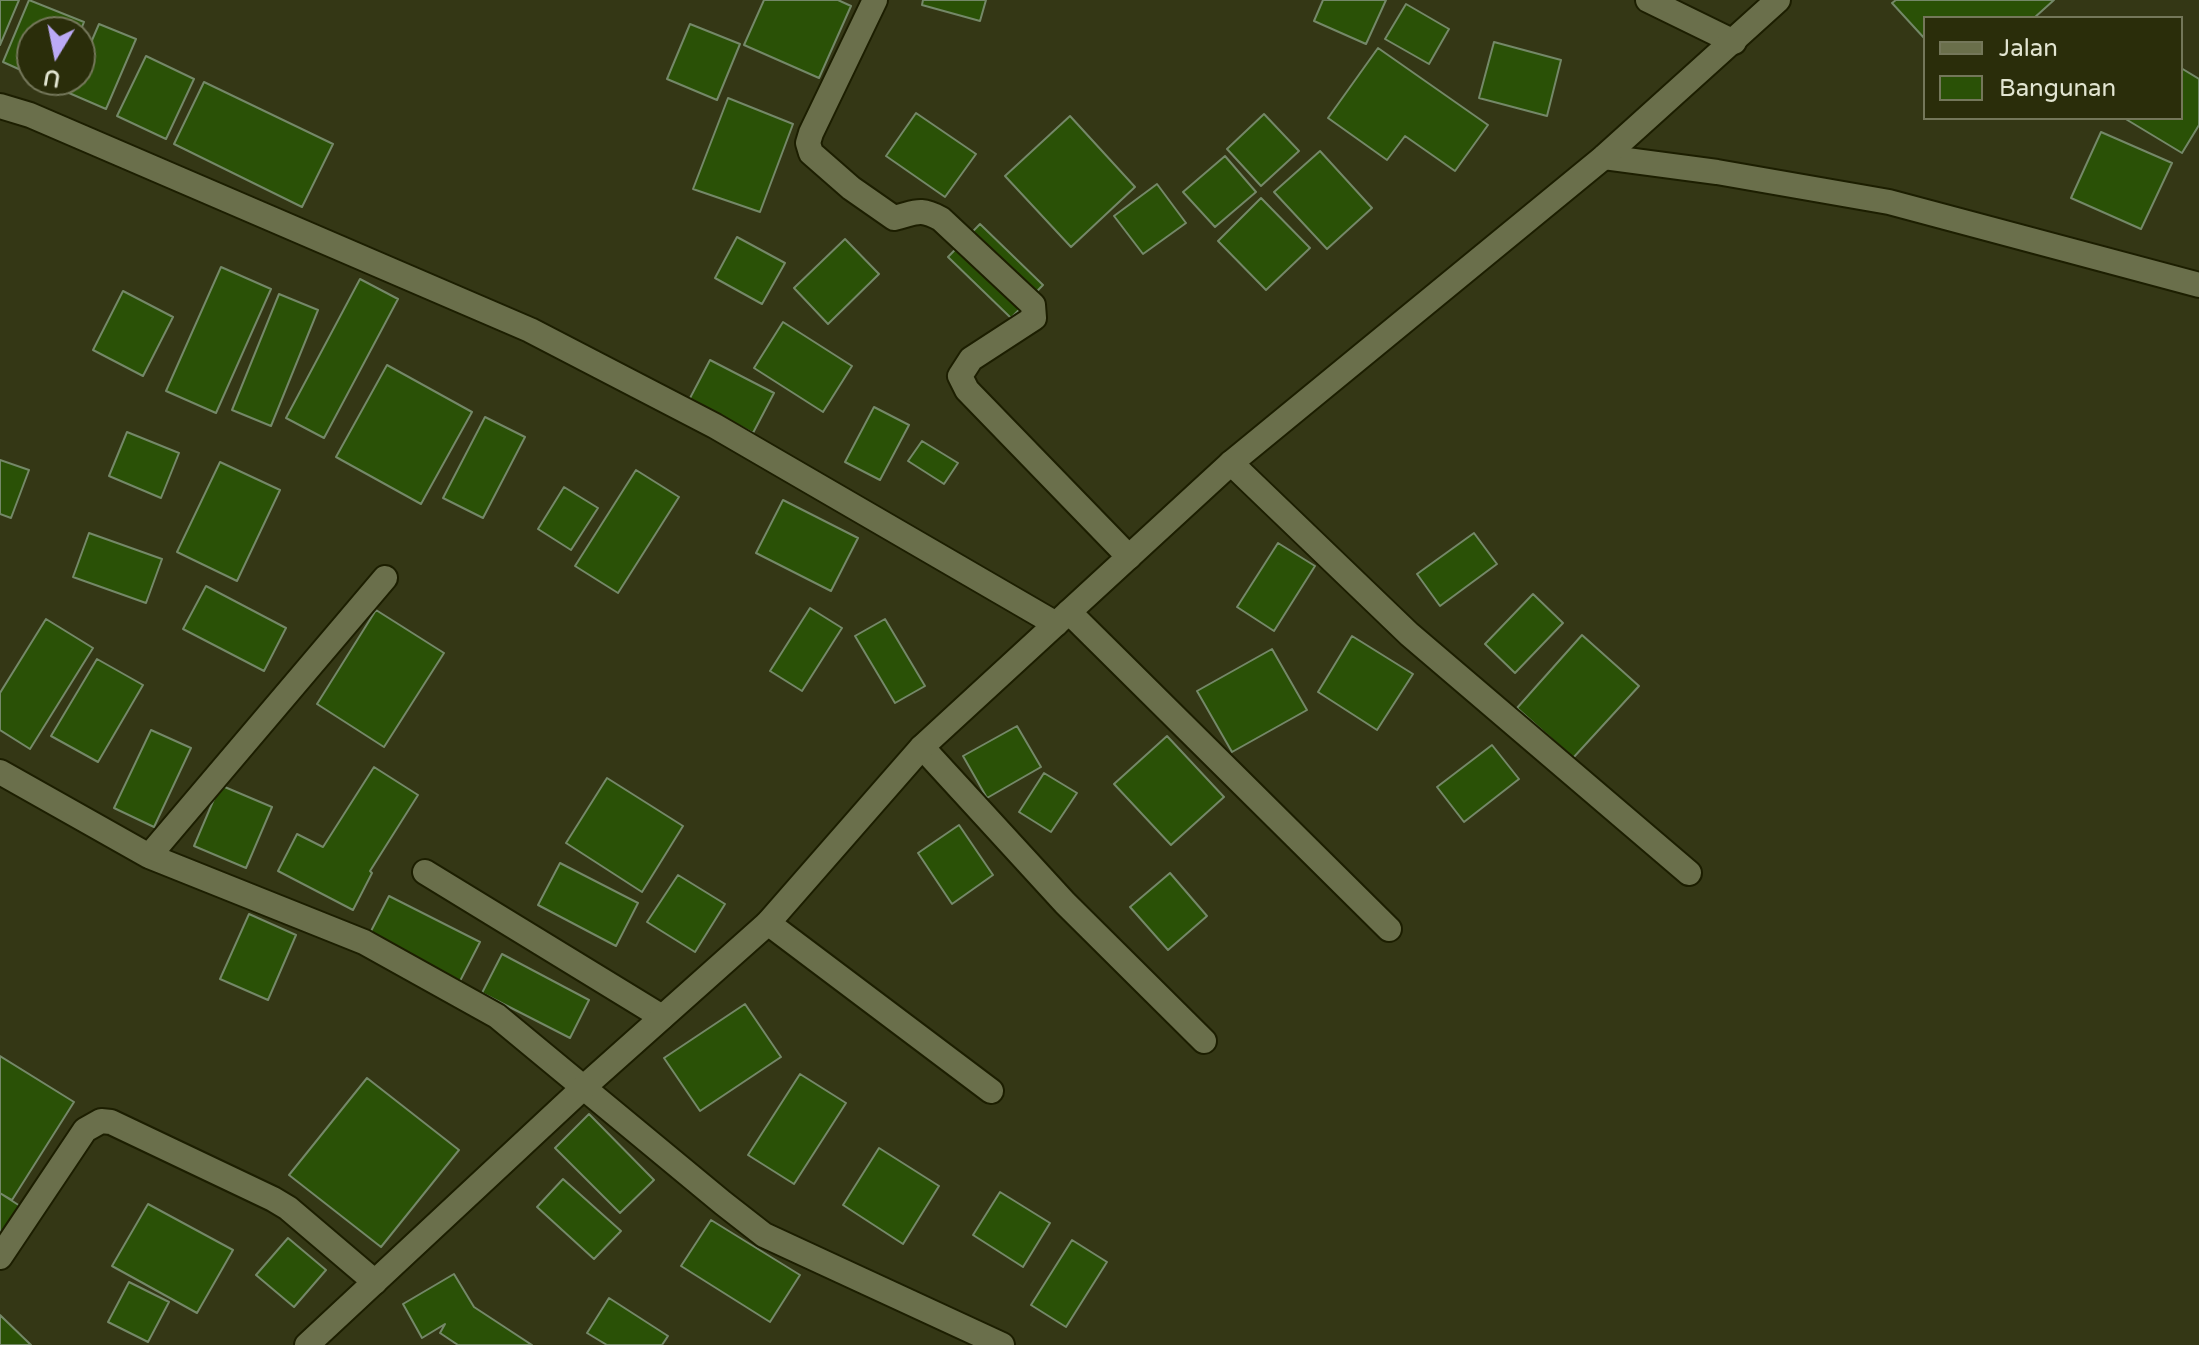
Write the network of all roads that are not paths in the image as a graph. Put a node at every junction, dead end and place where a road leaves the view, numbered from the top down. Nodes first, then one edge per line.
1 (875, 0) edge
2 (1648, 0) edge
3 (1778, 0) edge
4 (1734, 42) junction
5 (0, 106) edge
6 (1604, 157) junction
7 (2199, 285) edge
8 (1231, 463) junction
9 (1129, 557) junction
10 (385, 578) dead end
11 (1062, 618) junction
12 (922, 747) junction
13 (0, 772) edge
14 (149, 856) junction
15 (425, 872) dead end
16 (1689, 873) dead end
17 (768, 923) junction
18 (1389, 929) dead end
19 (662, 1017) junction
20 (1204, 1041) dead end
21 (584, 1087) junction
22 (991, 1091) dead end
23 (0, 1257) edge
24 (375, 1282) junction
25 (307, 1345) edge
26 (1002, 1345) edge

1 - 9 street
2 - 4 street
3 - 4 street
4 - 6 street
5 - 11 street
6 - 7 street
6 - 8 street
8 - 9 street
8 - 16 street
9 - 11 street
10 - 14 street
11 - 12 street
11 - 18 street
12 - 17 street
12 - 20 street
13 - 14 street
14 - 21 street
15 - 19 street
17 - 19 street
17 - 22 street
19 - 21 street
21 - 24 street
21 - 26 street
23 - 24 street
24 - 25 street

